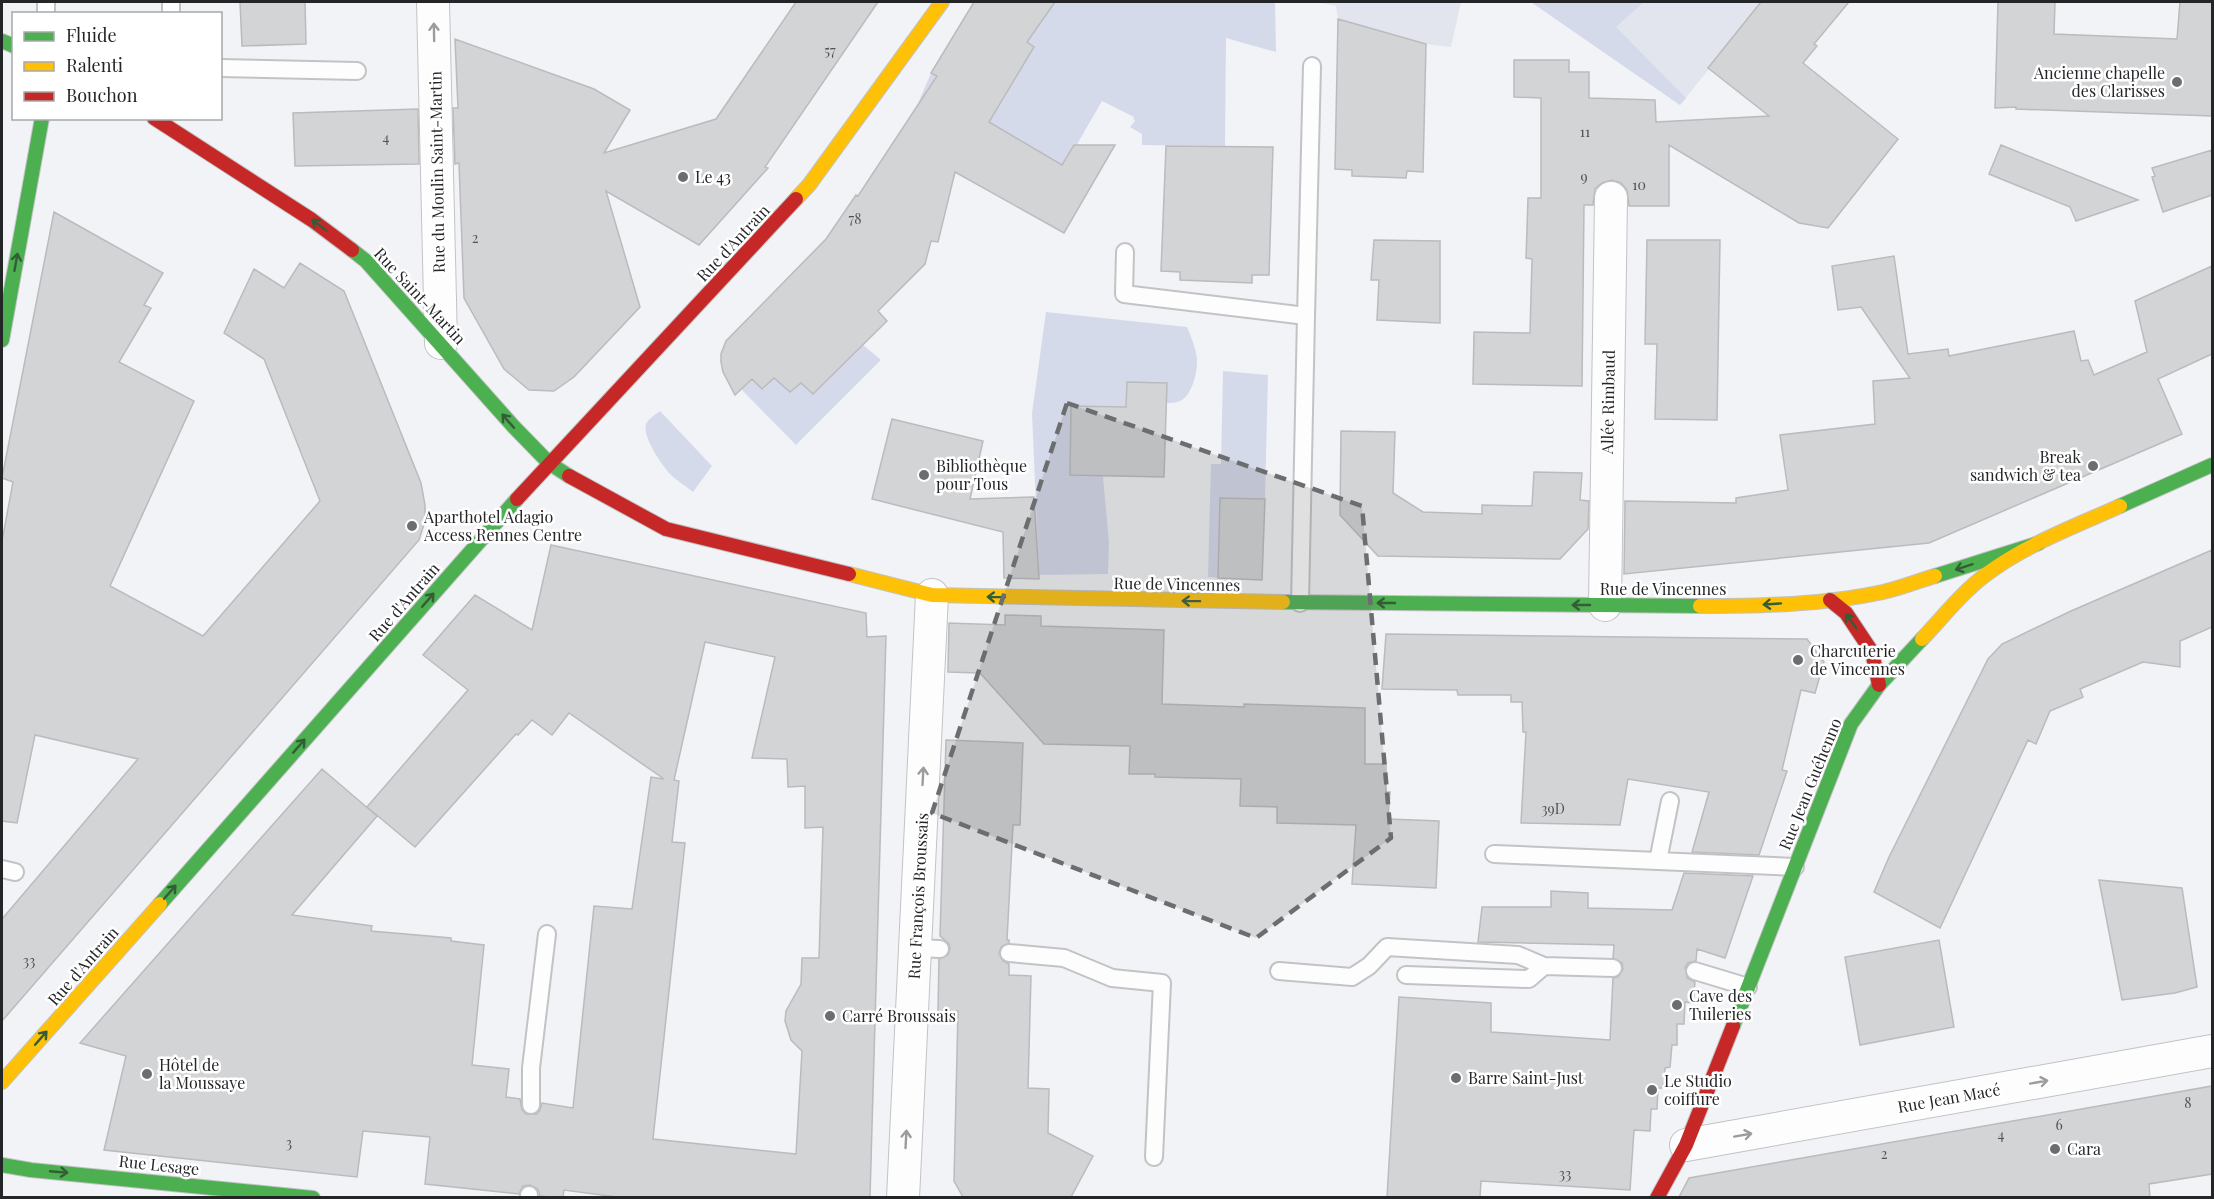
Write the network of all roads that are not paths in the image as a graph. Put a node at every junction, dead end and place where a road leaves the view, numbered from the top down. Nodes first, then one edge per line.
1 (433, 2) edge
2 (942, 2) edge
3 (1312, 66) dead end
4 (222, 68) edge
5 (357, 71) dead end
6 (42, 120) edge
7 (157, 120) edge
8 (1611, 198) dead end
9 (1125, 252) dead end
10 (1306, 316) junction
11 (2, 340) edge
12 (441, 342) junction
13 (549, 463) junction
14 (2212, 465) edge
15 (2039, 543) junction
16 (932, 595) junction
17 (1830, 600) junction
18 (1300, 603) junction
19 (1605, 605) junction
20 (1879, 685) junction
21 (1670, 801) dead end
22 (1494, 854) dead end
23 (1658, 861) junction
24 (1795, 867) junction
25 (547, 934) dead end
26 (1009, 953) dead end
27 (1544, 966) junction
28 (1613, 968) dead end
29 (1279, 971) dead end
30 (1695, 971) dead end
31 (1406, 975) dead end
32 (1748, 987) junction
33 (2212, 1051) edge
34 (2, 1082) edge
35 (531, 1105) dead end
36 (1686, 1145) junction
37 (1154, 1157) dead end
38 (2, 1165) edge
39 (1680, 1187) dead end
40 (313, 1197) edge
41 (903, 1197) edge
42 (1657, 1197) edge

12 -> 1 street, Rue du Moulin Saint-Martin
2 - 13 main road, Rue d'Antrain
3 - 10 lane
4 - 5 lane
11 -> 6 main road
12 -> 7 main road, Rue Saint-Martin
8 - 19 street, Allée Rimbaud
9 - 10 lane
10 - 18 lane
13 -> 12 main road, Rue Saint-Martin
13 - 16 main road, Rue de Vincennes
34 -> 13 main road, Rue d'Antrain
14 - 15 main road, Rue Jean Guéhenno
15 -> 17 main road, Rue de Vincennes
15 - 20 main road, Rue Jean Guéhenno
18 -> 16 main road, Rue de Vincennes
41 -> 16 street, Rue François Broussais
17 -> 19 main road, Rue de Vincennes
20 -> 17 main road
19 -> 18 main road, Rue de Vincennes
20 - 24 main road, Rue Jean Guéhenno
21 - 23 lane
22 - 23 lane
23 - 24 lane
24 - 32 main road, Rue Jean Guéhenno
25 - 35 lane
26 - 37 lane
27 - 28 lane
27 - 29 lane
27 - 31 lane
30 - 32 lane
32 - 36 main road, Rue Jean Guéhenno
36 -> 33 street, Rue Jean Macé
36 - 39 main road, Rue Jean Guéhenno
36 - 42 main road, Rue Jean Guéhenno
38 -> 40 main road, Rue Lesage

